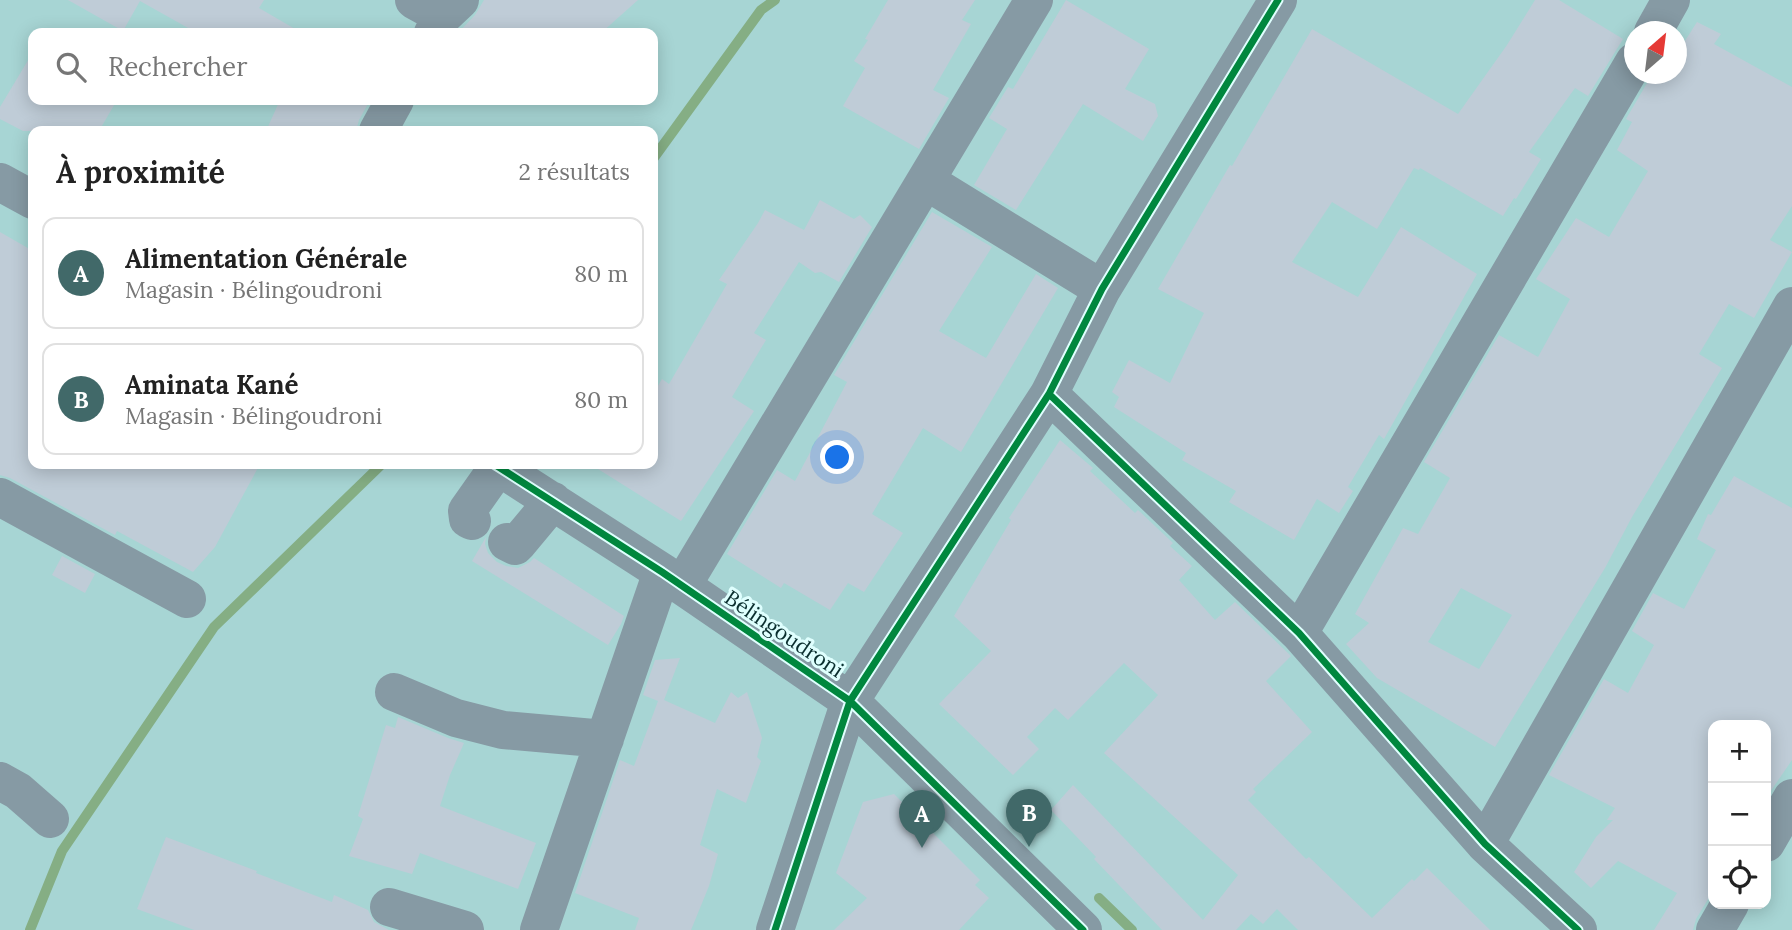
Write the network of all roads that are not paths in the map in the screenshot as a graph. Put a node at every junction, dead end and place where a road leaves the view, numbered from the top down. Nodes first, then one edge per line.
1 (1034, 0) edge
2 (1278, 0) edge
3 (1671, 0) edge
4 (1659, 21) edge
5 (1624, 79) edge
6 (392, 105) edge
7 (381, 126) edge
8 (926, 181) junction
9 (0, 182) edge
10 (28, 197) edge
11 (1102, 289) junction
12 (1792, 306) edge
13 (1049, 394) junction
14 (493, 469) edge
15 (502, 469) edge
16 (0, 497) edge
17 (553, 502) junction
18 (472, 521) dead end
19 (507, 542) dead end
20 (672, 579) junction
21 (187, 599) dead end
22 (1299, 633) junction
23 (394, 692) dead end
24 (850, 701) junction
25 (605, 738) junction
26 (0, 781) edge
27 (1792, 798) edge
28 (50, 819) dead end
29 (1771, 834) edge
30 (1485, 844) junction
31 (389, 907) dead end
32 (1727, 909) edge
33 (464, 930) edge
34 (539, 930) edge
35 (775, 930) edge
36 (1083, 930) edge
37 (1578, 930) edge
38 (1715, 930) edge

1 - 8 street
2 - 11 street
3 - 4 street
5 - 22 street
6 - 7 street
8 - 11 street
8 - 20 street
9 - 10 street
11 - 13 street
12 - 30 street
13 - 22 street
13 - 24 street
14 - 18 street
15 - 17 street, Bélingoudroni
16 - 21 street
17 - 19 street
17 - 20 street, Bélingoudroni
20 - 24 street, Bélingoudroni
20 - 25 street
22 - 30 street
23 - 25 street
24 - 35 street
24 - 36 street, Bélingoudroni
25 - 34 street
26 - 28 street
27 - 29 street
30 - 37 street
31 - 33 street
32 - 38 street

